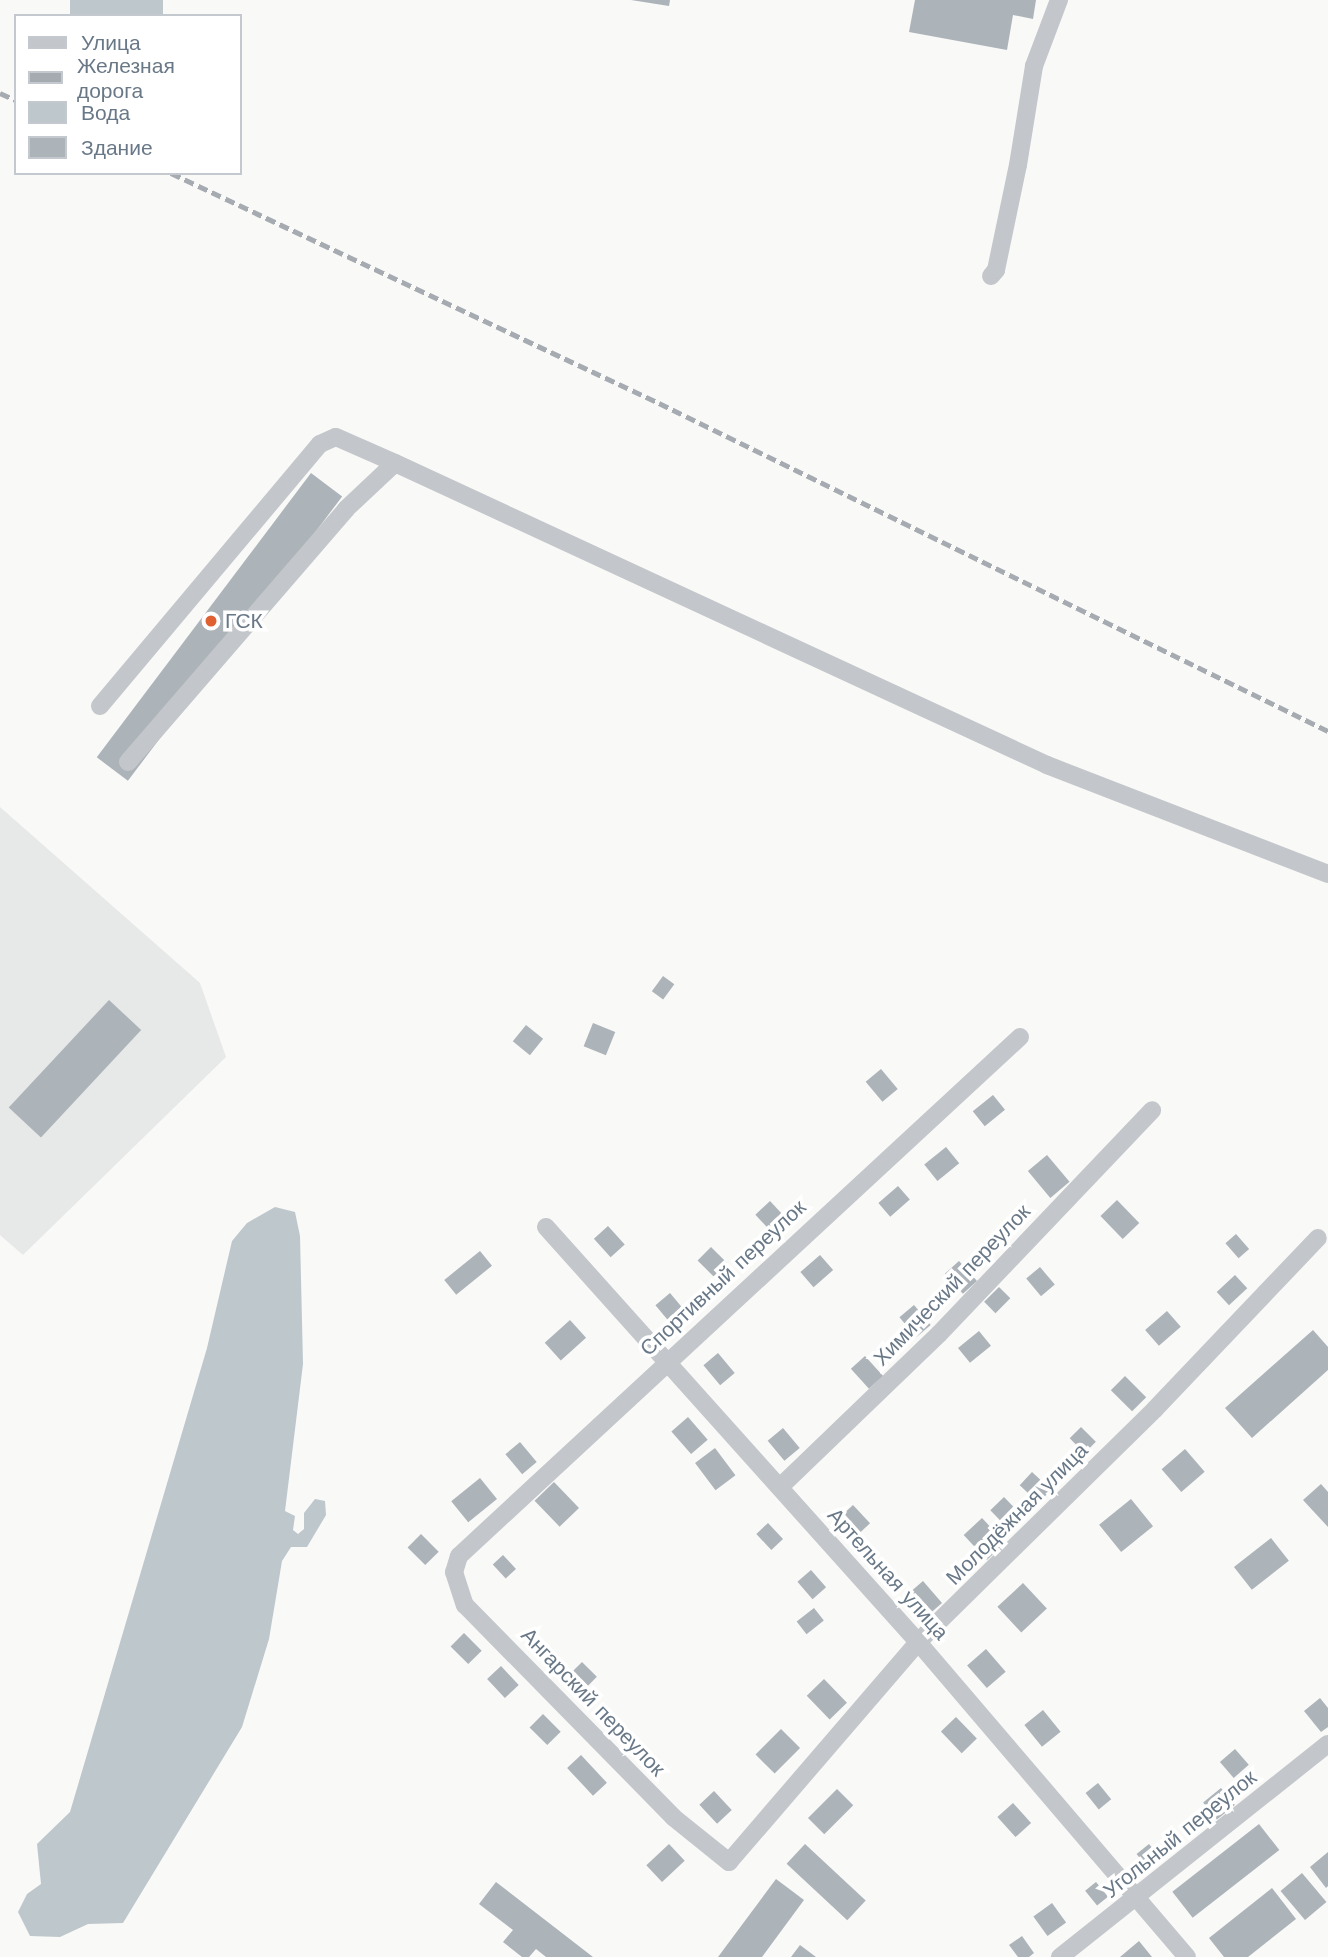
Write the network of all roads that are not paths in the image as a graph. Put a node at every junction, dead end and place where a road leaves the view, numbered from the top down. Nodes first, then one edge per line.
1 (1059, 0) edge
2 (991, 276) dead end
3 (395, 463) junction
4 (100, 706) dead end
5 (128, 762) dead end
6 (1328, 874) edge
7 (1020, 1037) dead end
8 (1152, 1110) dead end
9 (547, 1227) dead end
10 (1318, 1238) dead end
11 (667, 1360) junction
12 (780, 1488) junction
13 (459, 1556) joint
14 (918, 1642) junction
15 (1328, 1744) edge
16 (729, 1862) joint
17 (1138, 1897) junction
18 (1060, 1957) edge
19 (1187, 1957) edge

1 - 2 street
3 - 4 street
3 - 5 street
3 - 6 street
7 - 11 street, Спортивный переулок
8 - 12 street, Химический переулок
9 - 11 street, Артельная улица
10 - 14 street, Молодёжная улица
11 - 12 street, Артельная улица
11 - 13 street, Спортивный переулок
12 - 14 street, Артельная улица
13 - 16 street, Ангарский переулок
14 - 16 street, Молодёжная улица
14 - 17 street, Артельная улица
15 - 17 street, Угольный переулок
17 - 18 street, Угольный переулок
17 - 19 street, Артельная улица

